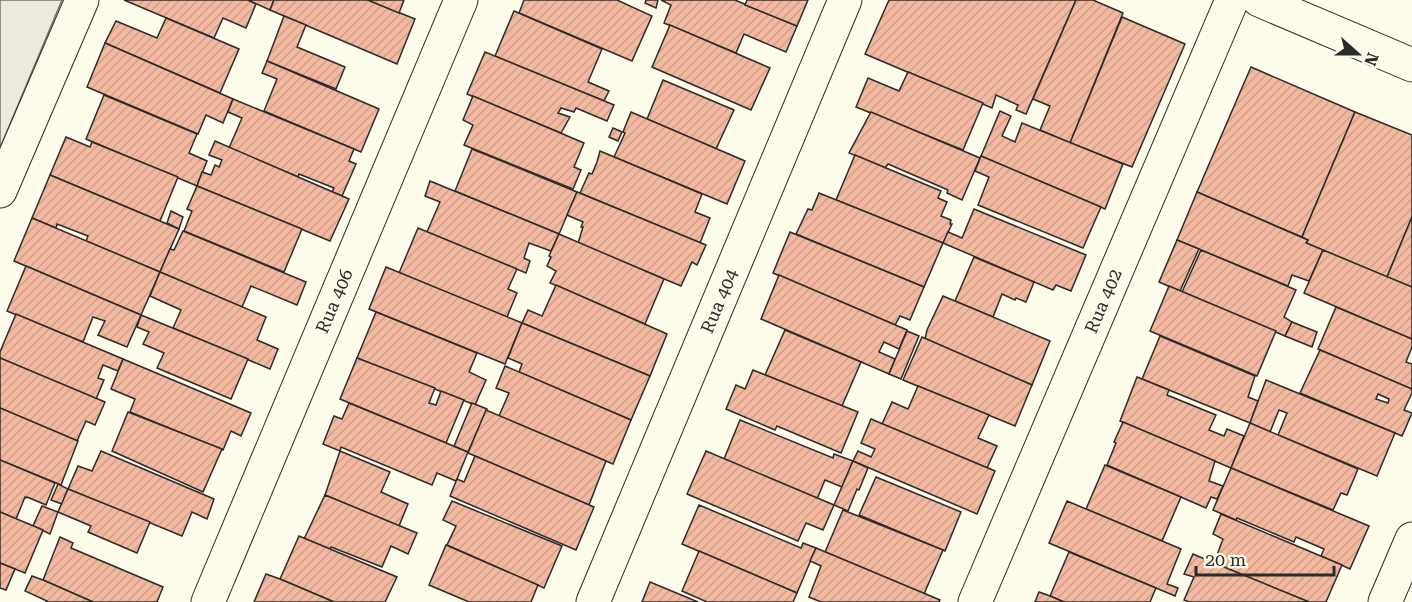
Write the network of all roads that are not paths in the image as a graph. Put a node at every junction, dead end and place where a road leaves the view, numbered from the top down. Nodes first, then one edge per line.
1 (82, 0) edge
2 (461, 0) edge
3 (845, 0) edge
4 (1232, 0) edge
5 (1259, 0) edge
6 (1412, 65) edge
7 (0, 191) edge
8 (1412, 539) edge
9 (208, 602) edge
10 (593, 602) edge
11 (975, 602) edge
12 (1385, 602) edge

1 - 7 street
2 - 9 street, Rua 406
3 - 10 street, Rua 404
4 - 11 street, Rua 402
5 - 6 street
8 - 12 street

